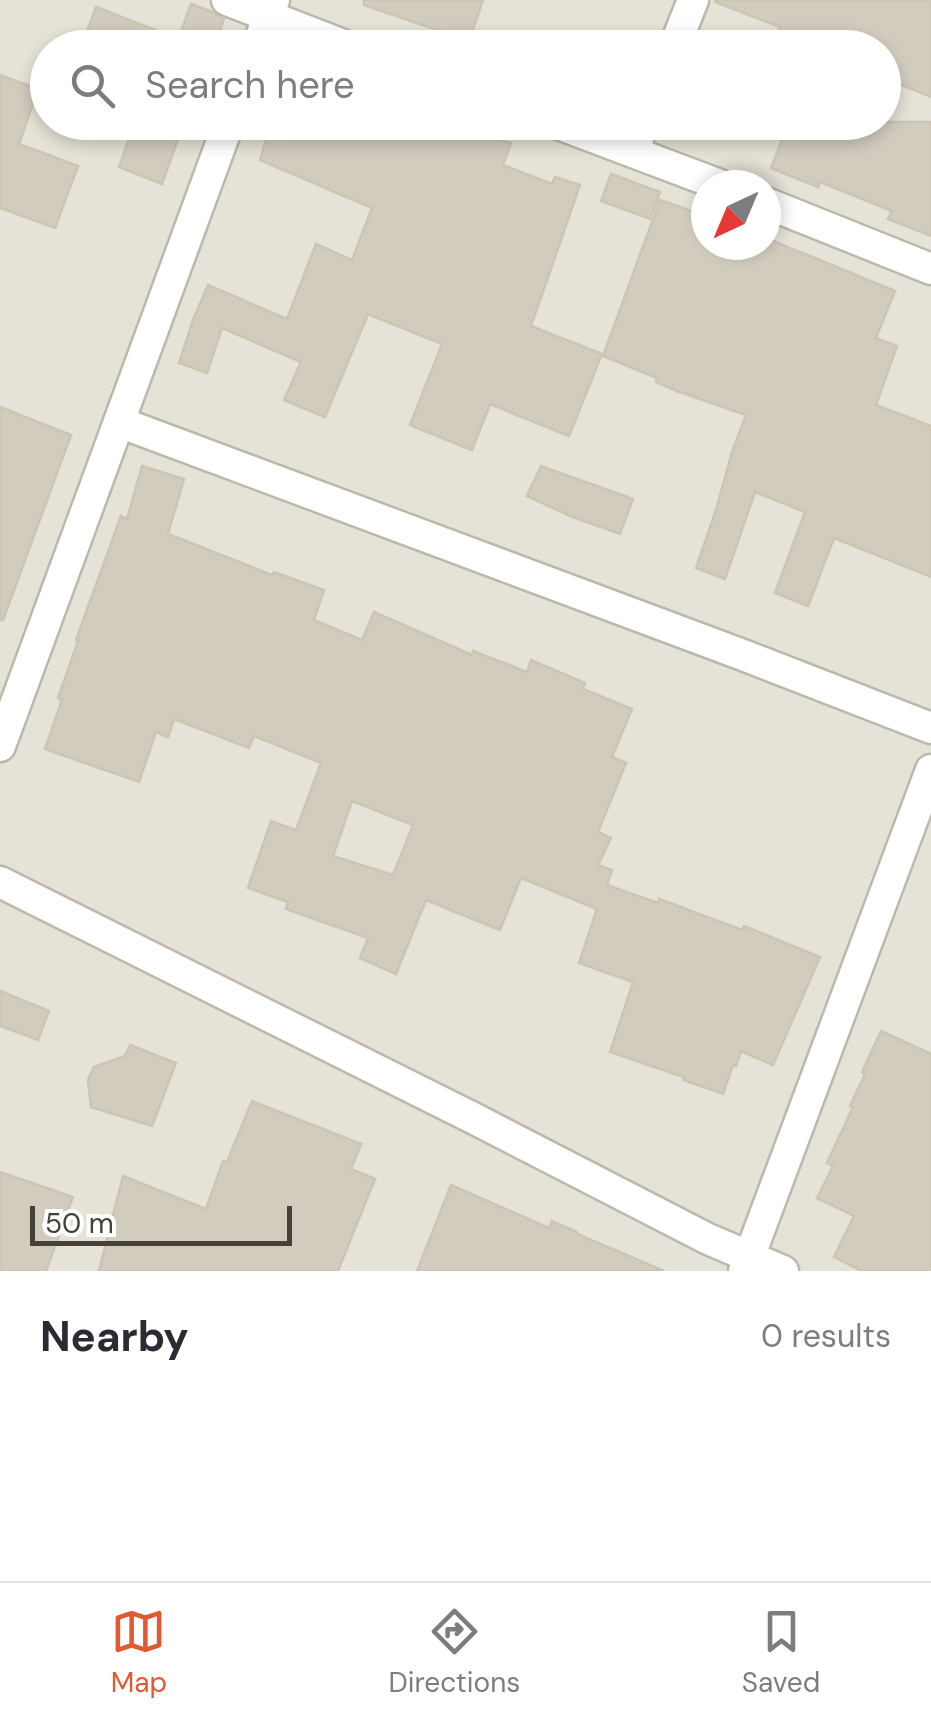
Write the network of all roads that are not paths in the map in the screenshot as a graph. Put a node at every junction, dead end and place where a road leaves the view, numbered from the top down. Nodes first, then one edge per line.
1 (227, 0) edge
2 (693, 0) edge
3 (271, 8) edge
4 (315, 30) edge
5 (681, 30) edge
6 (222, 140) edge
7 (601, 140) edge
8 (637, 140) edge
9 (632, 152) junction
10 (691, 174) edge
11 (781, 209) edge
12 (931, 269) edge
13 (119, 422) junction
14 (931, 728) edge
15 (0, 746) edge
16 (931, 770) edge
17 (0, 882) edge
18 (746, 1263) edge
19 (783, 1271) edge

1 - 3 street
2 - 5 street
3 - 4 street
6 - 13 street
7 - 9 street
8 - 9 street
9 - 10 street
11 - 12 street
13 - 14 street
13 - 15 street
16 - 18 street
17 - 18 street
18 - 19 street

